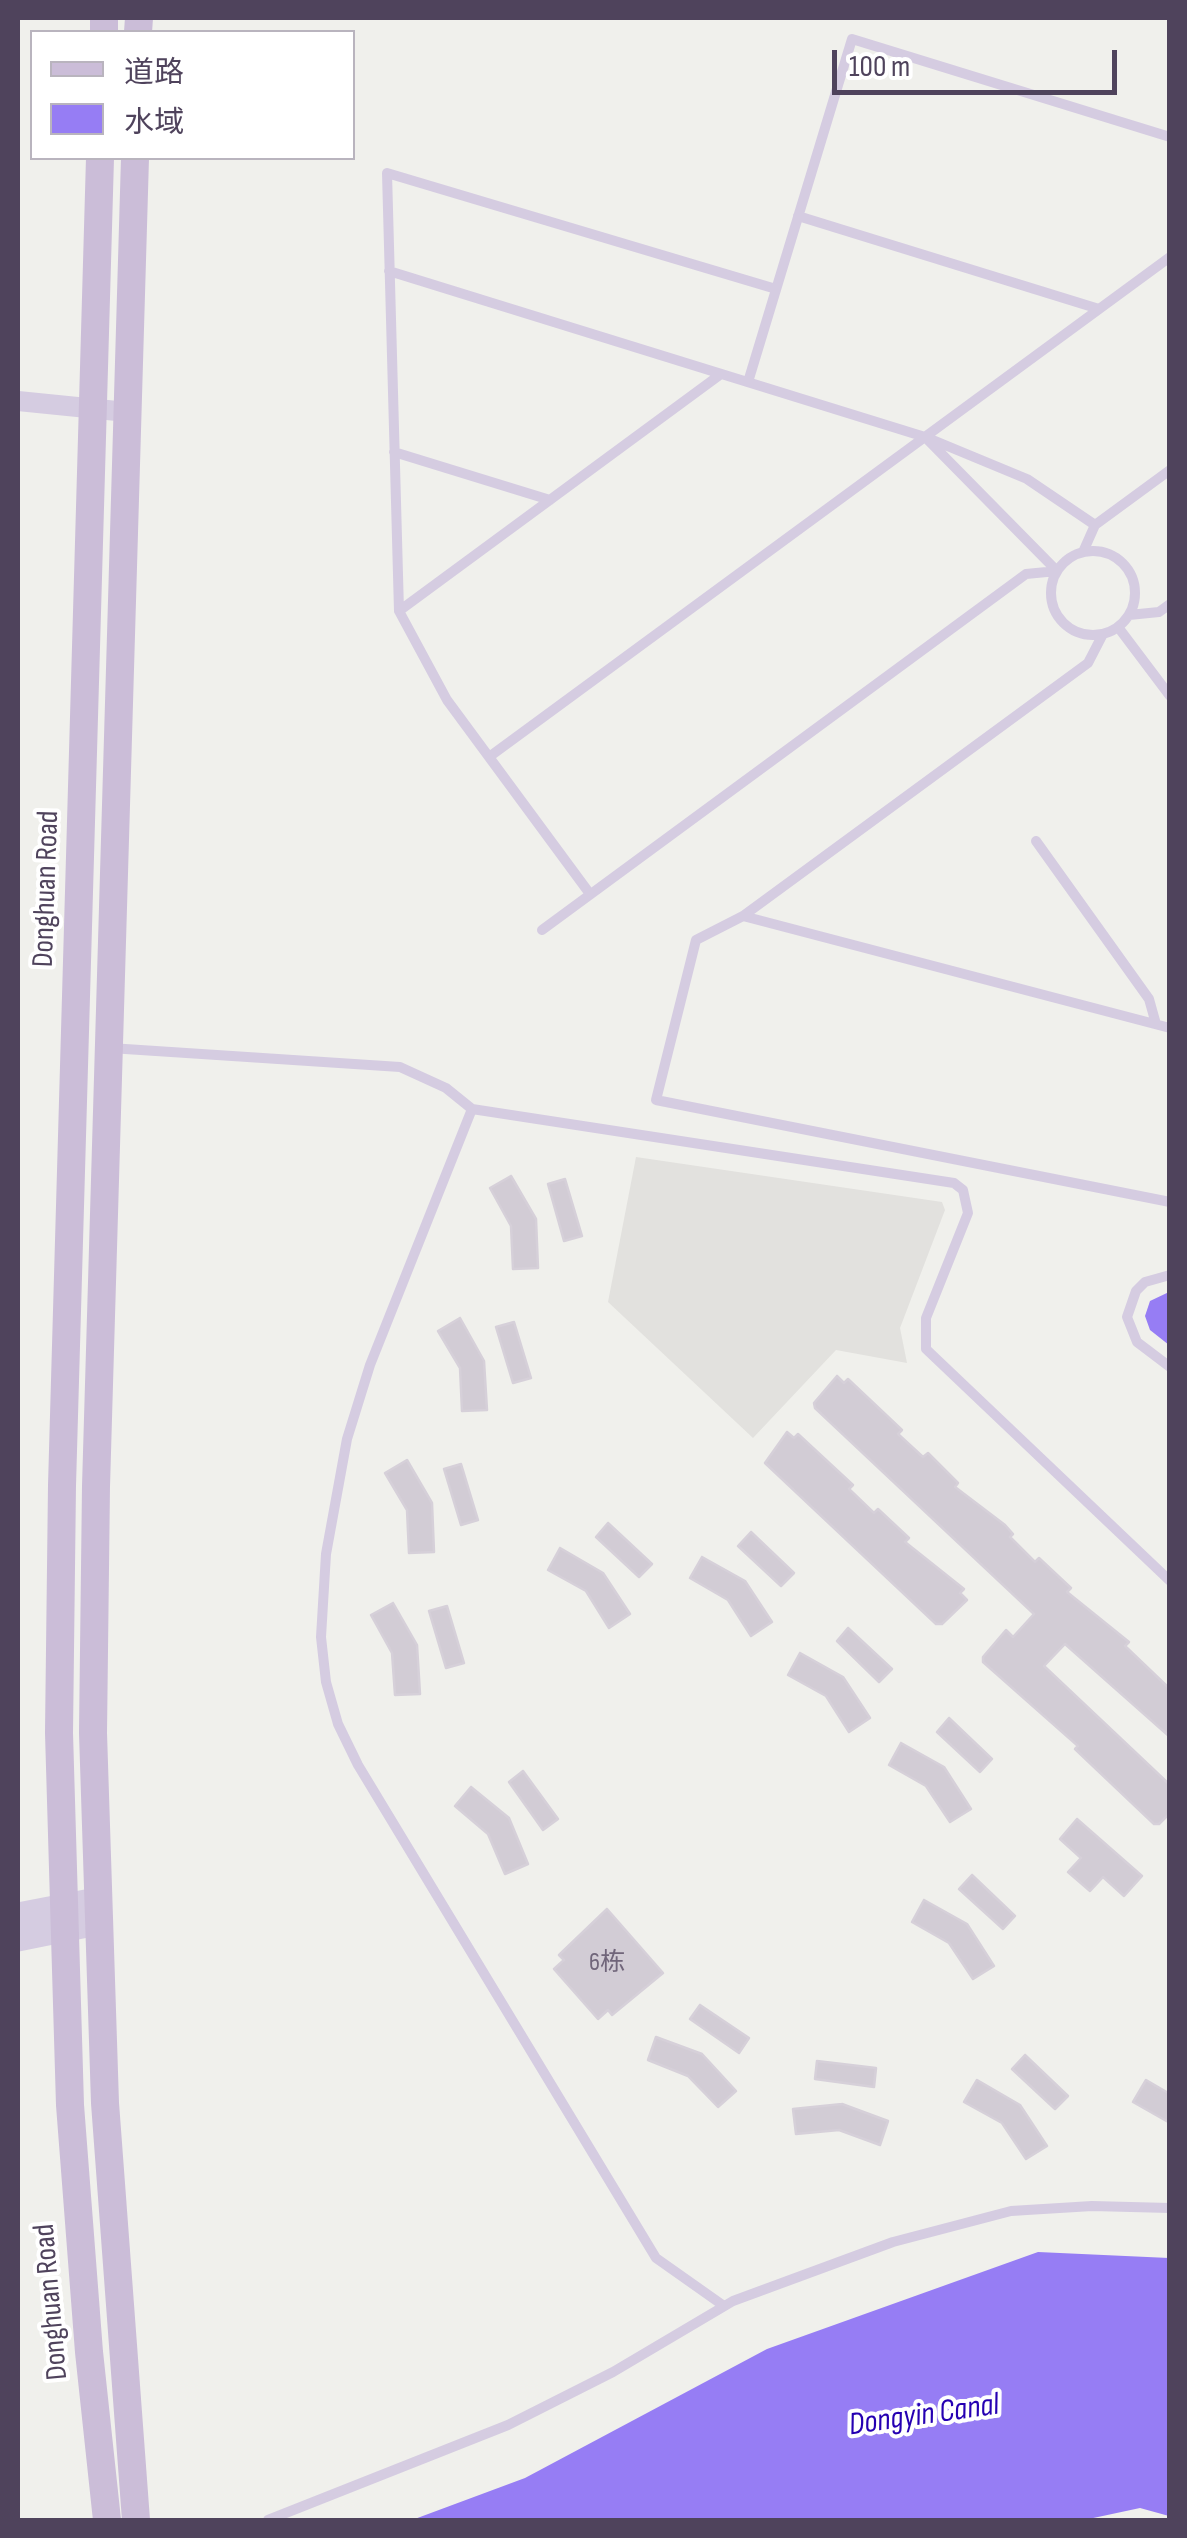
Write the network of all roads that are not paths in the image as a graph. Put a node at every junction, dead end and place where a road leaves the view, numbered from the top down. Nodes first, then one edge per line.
1 (1170, 138) edge
2 (100, 160) edge
3 (134, 160) edge
4 (798, 216) junction
5 (1170, 258) edge
6 (390, 271) junction
7 (776, 288) junction
8 (1099, 310) junction
9 (722, 374) junction
10 (748, 382) junction
11 (18, 401) edge
12 (93, 408) junction
13 (127, 412) junction
14 (926, 437) junction
15 (394, 452) junction
16 (1170, 470) edge
17 (550, 500) junction
18 (1095, 524) junction
19 (1083, 552) junction
20 (1056, 571) junction
21 (1170, 604) edge
22 (399, 611) junction
23 (1129, 616) junction
24 (1118, 628) junction
25 (1103, 634) junction
26 (1170, 696) edge
27 (489, 758) junction
28 (1036, 840) dead end
29 (590, 894) junction
30 (744, 916) junction
31 (542, 930) dead end
32 (1156, 1024) junction
33 (1170, 1028) edge
34 (109, 1048) junction
35 (472, 1109) junction
36 (1170, 1202) edge
37 (1170, 1274) edge
38 (1170, 1367) edge
39 (1170, 1580) edge
40 (97, 1911) junction
41 (18, 1916) edge
42 (63, 1918) junction
43 (18, 1939) edge
44 (1170, 2208) edge
45 (724, 2306) junction
46 (107, 2520) edge
47 (136, 2520) edge
48 (268, 2520) edge

1 - 4 lane
2 - 12 main road, Donghuan Road
3 - 13 main road
4 - 7 lane
4 - 8 lane
5 - 8 lane
6 - 7 lane
6 - 9 lane
6 - 15 lane
7 - 10 lane
8 - 14 lane
9 - 10 lane
9 - 17 lane
10 - 14 lane
11 - 12 street
12 - 13 street
12 - 42 main road, Donghuan Road
13 - 34 main road
14 - 18 lane
14 - 20 lane
14 - 27 lane
15 - 17 lane
15 - 22 lane
16 - 18 lane
17 - 22 lane
18 - 19 lane
19 - 20 lane
19 - 23 lane
20 - 25 lane
20 - 29 lane
21 - 23 lane
22 - 27 lane
23 - 24 lane
24 - 25 lane
24 - 26 lane
25 - 30 lane
27 - 29 lane
28 - 32 lane
29 - 31 lane
30 - 32 lane
30 - 36 lane
32 - 33 lane
34 - 35 lane
34 - 40 main road
35 - 39 lane
35 - 45 lane
37 - 38 lane
40 - 42 street
40 - 47 main road
41 - 42 street
42 - 43 street
42 - 46 main road, Donghuan Road
44 - 45 lane
45 - 48 lane

